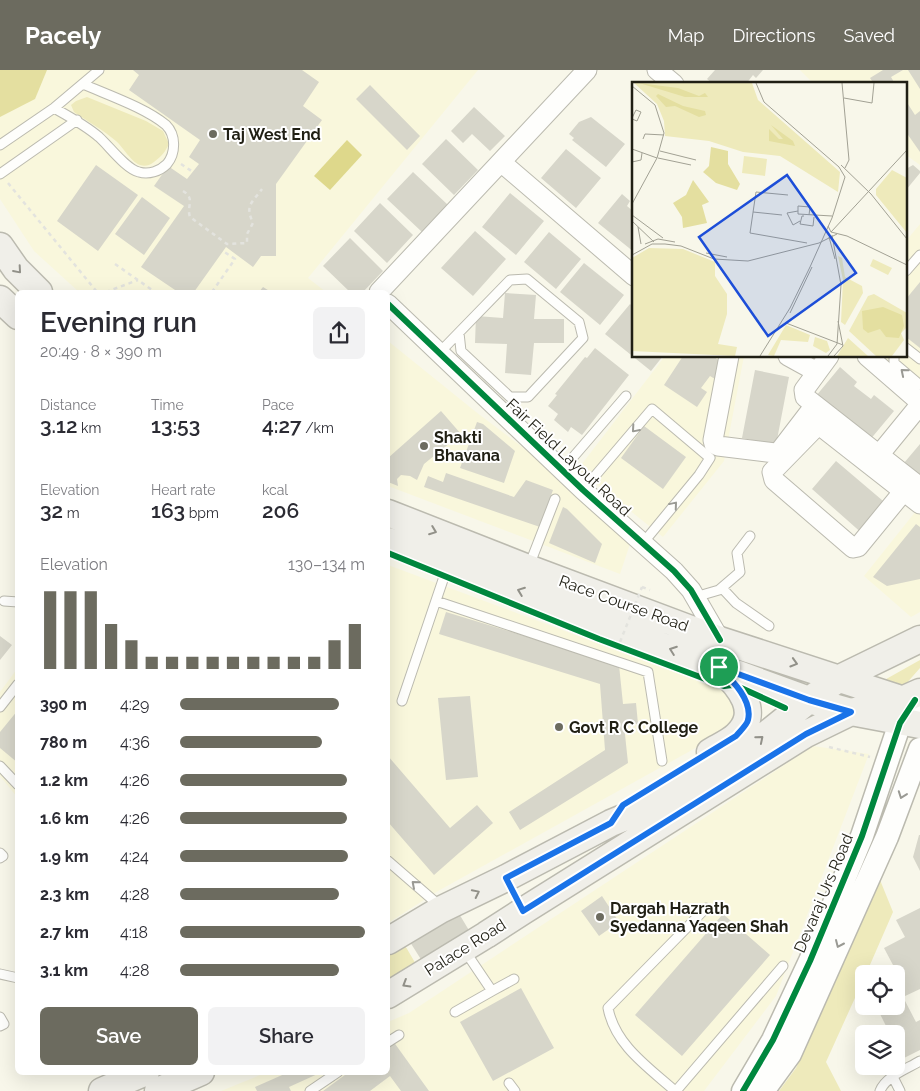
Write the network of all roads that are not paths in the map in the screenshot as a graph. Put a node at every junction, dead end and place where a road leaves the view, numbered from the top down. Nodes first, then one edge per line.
1 (99, 70) edge
2 (586, 70) edge
3 (657, 70) edge
4 (672, 82) edge
5 (83, 84) junction
6 (54, 108) junction
7 (77, 120) junction
8 (0, 145) edge
9 (501, 162) junction
10 (0, 174) edge
11 (0, 246) edge
12 (920, 255) edge
13 (908, 270) edge
14 (632, 274) edge
15 (37, 290) edge
16 (381, 290) edge
17 (0, 298) edge
18 (390, 306) edge
19 (15, 313) edge
20 (459, 333) junction
21 (908, 350) edge
22 (438, 353) junction
23 (729, 358) edge
24 (792, 358) edge
25 (827, 358) edge
26 (869, 358) edge
27 (894, 358) edge
28 (920, 359) edge
29 (817, 372) junction
30 (920, 385) edge
31 (626, 396) dead end
32 (815, 405) junction
33 (880, 455) junction
34 (562, 470) junction
35 (912, 489) edge
36 (582, 490) junction
37 (555, 499) dead end
38 (920, 504) edge
39 (390, 515) edge
40 (750, 536) dead end
41 (643, 543) junction
42 (390, 546) edge
43 (449, 563) junction
44 (528, 568) junction
45 (722, 588) junction
46 (695, 597) junction
47 (4, 600) dead end
48 (436, 601) junction
49 (15, 602) edge
50 (769, 626) dead end
51 (920, 639) edge
52 (720, 640) junction
53 (719, 667) junction
54 (840, 678) junction
55 (15, 688) edge
56 (809, 700) junction
57 (402, 701) dead end
58 (913, 706) edge
59 (0, 707) edge
60 (851, 712) junction
61 (920, 749) edge
62 (662, 761) dead end
63 (0, 766) edge
64 (15, 781) edge
65 (611, 823) junction
66 (0, 853) edge
67 (0, 858) edge
68 (390, 862) edge
69 (506, 878) junction
70 (706, 908) dead end
71 (440, 910) junction
72 (523, 911) junction
73 (390, 940) edge
74 (463, 949) junction
75 (782, 966) dead end
76 (0, 974) edge
77 (15, 977) edge
78 (514, 979) dead end
79 (492, 991) junction
80 (390, 994) edge
81 (456, 1012) dead end
82 (0, 1017) edge
83 (0, 1026) edge
84 (399, 1035) dead end
85 (390, 1041) edge
86 (920, 1062) edge
87 (139, 1075) edge
88 (195, 1075) edge
89 (334, 1075) edge
90 (893, 1076) junction
91 (509, 1083) dead end
92 (170, 1087) edge
93 (102, 1091) edge
94 (310, 1091) edge
95 (515, 1091) edge
96 (676, 1091) edge
97 (743, 1091) edge
98 (763, 1091) edge
99 (880, 1091) edge
100 (900, 1091) edge

1 - 5 lane
2 - 9 street
3 - 4 street
5 - 6 lane
5 - 7 lane
6 - 7 lane
6 - 8 lane
7 - 10 lane
9 - 14 street
9 - 16 street
11 -> 15 main road
12 - 13 lane
17 - 19 main road
18 - 22 street, Fair Field Layout Road
20 - 20 lane
20 - 22 lane
21 - 28 lane
22 - 34 street, Fair Field Layout Road
23 - 32 street
24 - 29 street
25 - 29 street
26 - 33 street
30 -> 27 lane
29 - 32 street
31 - 34 lane
32 - 33 street
33 - 35 street
34 - 36 street, Fair Field Layout Road
35 - 35 street
35 - 38 street
36 - 41 street, Fair Field Layout Road
41 -> 36 lane
37 - 44 lane
39 -> 44 main road, Race Course Road
40 - 45 lane
41 - 46 street, Fair Field Layout Road
42 - 43 main road, Race Course Road
43 - 48 lane
53 -> 43 main road, Race Course Road
44 - 52 main road, Race Course Road
45 - 46 lane
45 - 50 lane
46 - 52 street, Fair Field Layout Road
47 - 49 lane
48 - 57 lane
48 - 62 lane
51 - 54 main road
52 -> 54 main road, Race Course Road
53 - 56 main road, Race Course Road
53 - 65 main road
54 - 56 main road
54 - 58 main road, Race Course Road
55 - 59 lane
56 - 60 main road, Race Course Road
65 -> 56 main road
58 - 60 main road, Race Course Road
58 - 97 street, Devaraj Urs Road
60 - 72 main road, Palace Road
61 -> 98 street
63 - 64 lane
65 - 69 main road
66 - 67 lane
71 -> 68 lane
71 -> 69 main road
69 - 72 main road
70 - 96 lane
71 - 73 main road
72 - 74 main road, Palace Road
74 - 79 lane
74 -> 80 main road, Palace Road
75 - 96 lane
76 - 77 lane
78 - 79 lane
79 - 81 lane
82 - 83 lane
84 - 85 lane
86 - 90 lane
87 - 93 main road
88 - 92 main road
89 - 94 lane
90 - 99 lane
90 - 100 lane
91 - 95 lane

